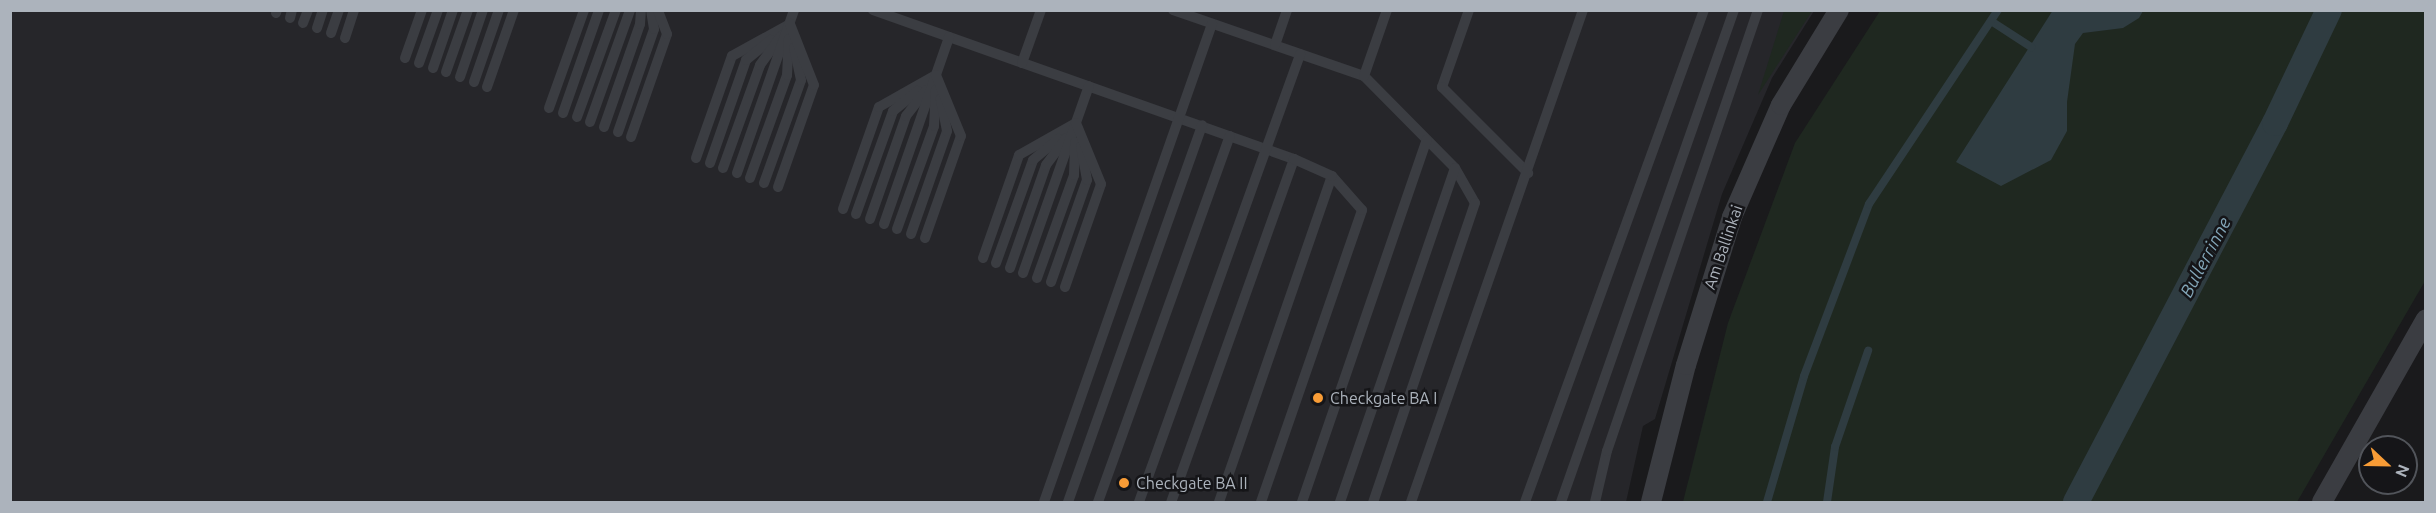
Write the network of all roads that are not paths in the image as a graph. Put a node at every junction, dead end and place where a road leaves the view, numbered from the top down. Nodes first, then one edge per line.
1 (308, 10) edge
2 (323, 10) edge
3 (339, 10) edge
4 (354, 10) edge
5 (422, 10) edge
6 (438, 10) edge
7 (453, 10) edge
8 (468, 10) edge
9 (483, 10) edge
10 (499, 10) edge
11 (514, 10) edge
12 (584, 10) edge
13 (599, 10) edge
14 (616, 10) edge
15 (630, 10) edge
16 (641, 10) edge
17 (651, 10) edge
18 (658, 10) edge
19 (794, 10) edge
20 (873, 10) edge
21 (1041, 10) edge
22 (1173, 10) edge
23 (1287, 10) edge
24 (1387, 10) edge
25 (1469, 10) edge
26 (1583, 10) edge
27 (1704, 10) edge
28 (1734, 10) edge
29 (1758, 10) edge
30 (1839, 10) edge
31 (303, 23) dead end
32 (790, 24) junction
33 (1212, 24) junction
34 (317, 28) dead end
35 (331, 33) dead end
36 (950, 37) junction
37 (345, 38) dead end
38 (1275, 45) junction
39 (1299, 54) junction
40 (405, 58) dead end
41 (419, 63) dead end
42 (1022, 63) junction
43 (433, 68) dead end
44 (446, 72) dead end
45 (936, 75) junction
46 (1364, 76) junction
47 (460, 77) dead end
48 (474, 82) dead end
49 (1089, 86) junction
50 (487, 87) dead end
51 (549, 108) dead end
52 (563, 112) dead end
53 (577, 117) dead end
54 (1179, 117) junction
55 (590, 122) dead end
56 (1076, 123) junction
57 (1202, 125) junction
58 (604, 127) dead end
59 (618, 132) dead end
60 (1230, 136) junction
61 (631, 137) dead end
62 (1426, 140) junction
63 (1266, 149) junction
64 (696, 159) dead end
65 (1294, 159) junction
66 (710, 164) dead end
67 (723, 168) dead end
68 (1455, 168) junction
69 (737, 173) dead end
70 (1528, 173) junction
71 (1332, 176) junction
72 (750, 178) dead end
73 (764, 183) dead end
74 (778, 188) dead end
75 (843, 210) dead end
76 (856, 214) dead end
77 (870, 219) dead end
78 (884, 224) dead end
79 (897, 229) dead end
80 (911, 234) dead end
81 (925, 238) dead end
82 (982, 258) dead end
83 (996, 263) dead end
84 (1010, 268) dead end
85 (1023, 273) dead end
86 (1037, 278) dead end
87 (1051, 282) dead end
88 (1065, 287) dead end
89 (2426, 319) edge
90 (1044, 502) edge
91 (1068, 502) edge
92 (1098, 502) edge
93 (1139, 502) edge
94 (1171, 502) edge
95 (1219, 502) edge
96 (1261, 502) edge
97 (1302, 502) edge
98 (1340, 502) edge
99 (1372, 502) edge
100 (1411, 502) edge
101 (1525, 502) edge
102 (1561, 502) edge
103 (1595, 502) edge
104 (1651, 502) edge
105 (2322, 502) edge

1 - 31 lane
2 - 34 lane
3 - 35 lane
4 - 37 lane
5 - 40 lane
6 - 41 lane
7 - 43 lane
8 - 44 lane
9 - 47 lane
10 - 48 lane
11 - 50 lane
12 - 51 lane
13 - 52 lane
14 - 53 lane
15 - 55 lane
16 - 58 lane
17 - 59 lane
18 - 61 lane
19 - 32 lane
20 - 36 lane
21 - 42 lane
22 - 33 lane
23 - 38 lane
24 - 46 lane
25 - 70 lane
26 - 70 lane
27 - 101 lane
28 - 102 lane
29 - 103 lane
30 - 104 street, Am Ballinkai
32 - 64 lane
32 - 66 lane
32 - 67 lane
32 - 69 lane
32 - 72 lane
32 - 73 lane
32 - 74 lane
33 - 38 lane
33 - 54 lane
36 - 42 lane
36 - 45 lane
38 - 39 lane
39 - 46 lane
39 - 63 lane
42 - 49 lane
45 - 75 lane
45 - 76 lane
45 - 77 lane
45 - 78 lane
45 - 79 lane
45 - 80 lane
45 - 81 lane
46 - 62 lane
49 - 54 lane
49 - 56 lane
54 - 57 lane
54 - 90 lane
56 - 82 lane
56 - 83 lane
56 - 84 lane
56 - 85 lane
56 - 86 lane
56 - 87 lane
56 - 88 lane
57 - 60 lane
57 - 91 lane
60 - 63 lane
60 - 92 lane
62 - 68 lane
62 - 97 lane
63 - 65 lane
63 - 93 lane
65 - 71 lane
65 - 94 lane
68 - 98 lane
68 - 99 lane
70 - 100 lane
71 - 95 lane
71 - 96 lane
89 - 105 street

